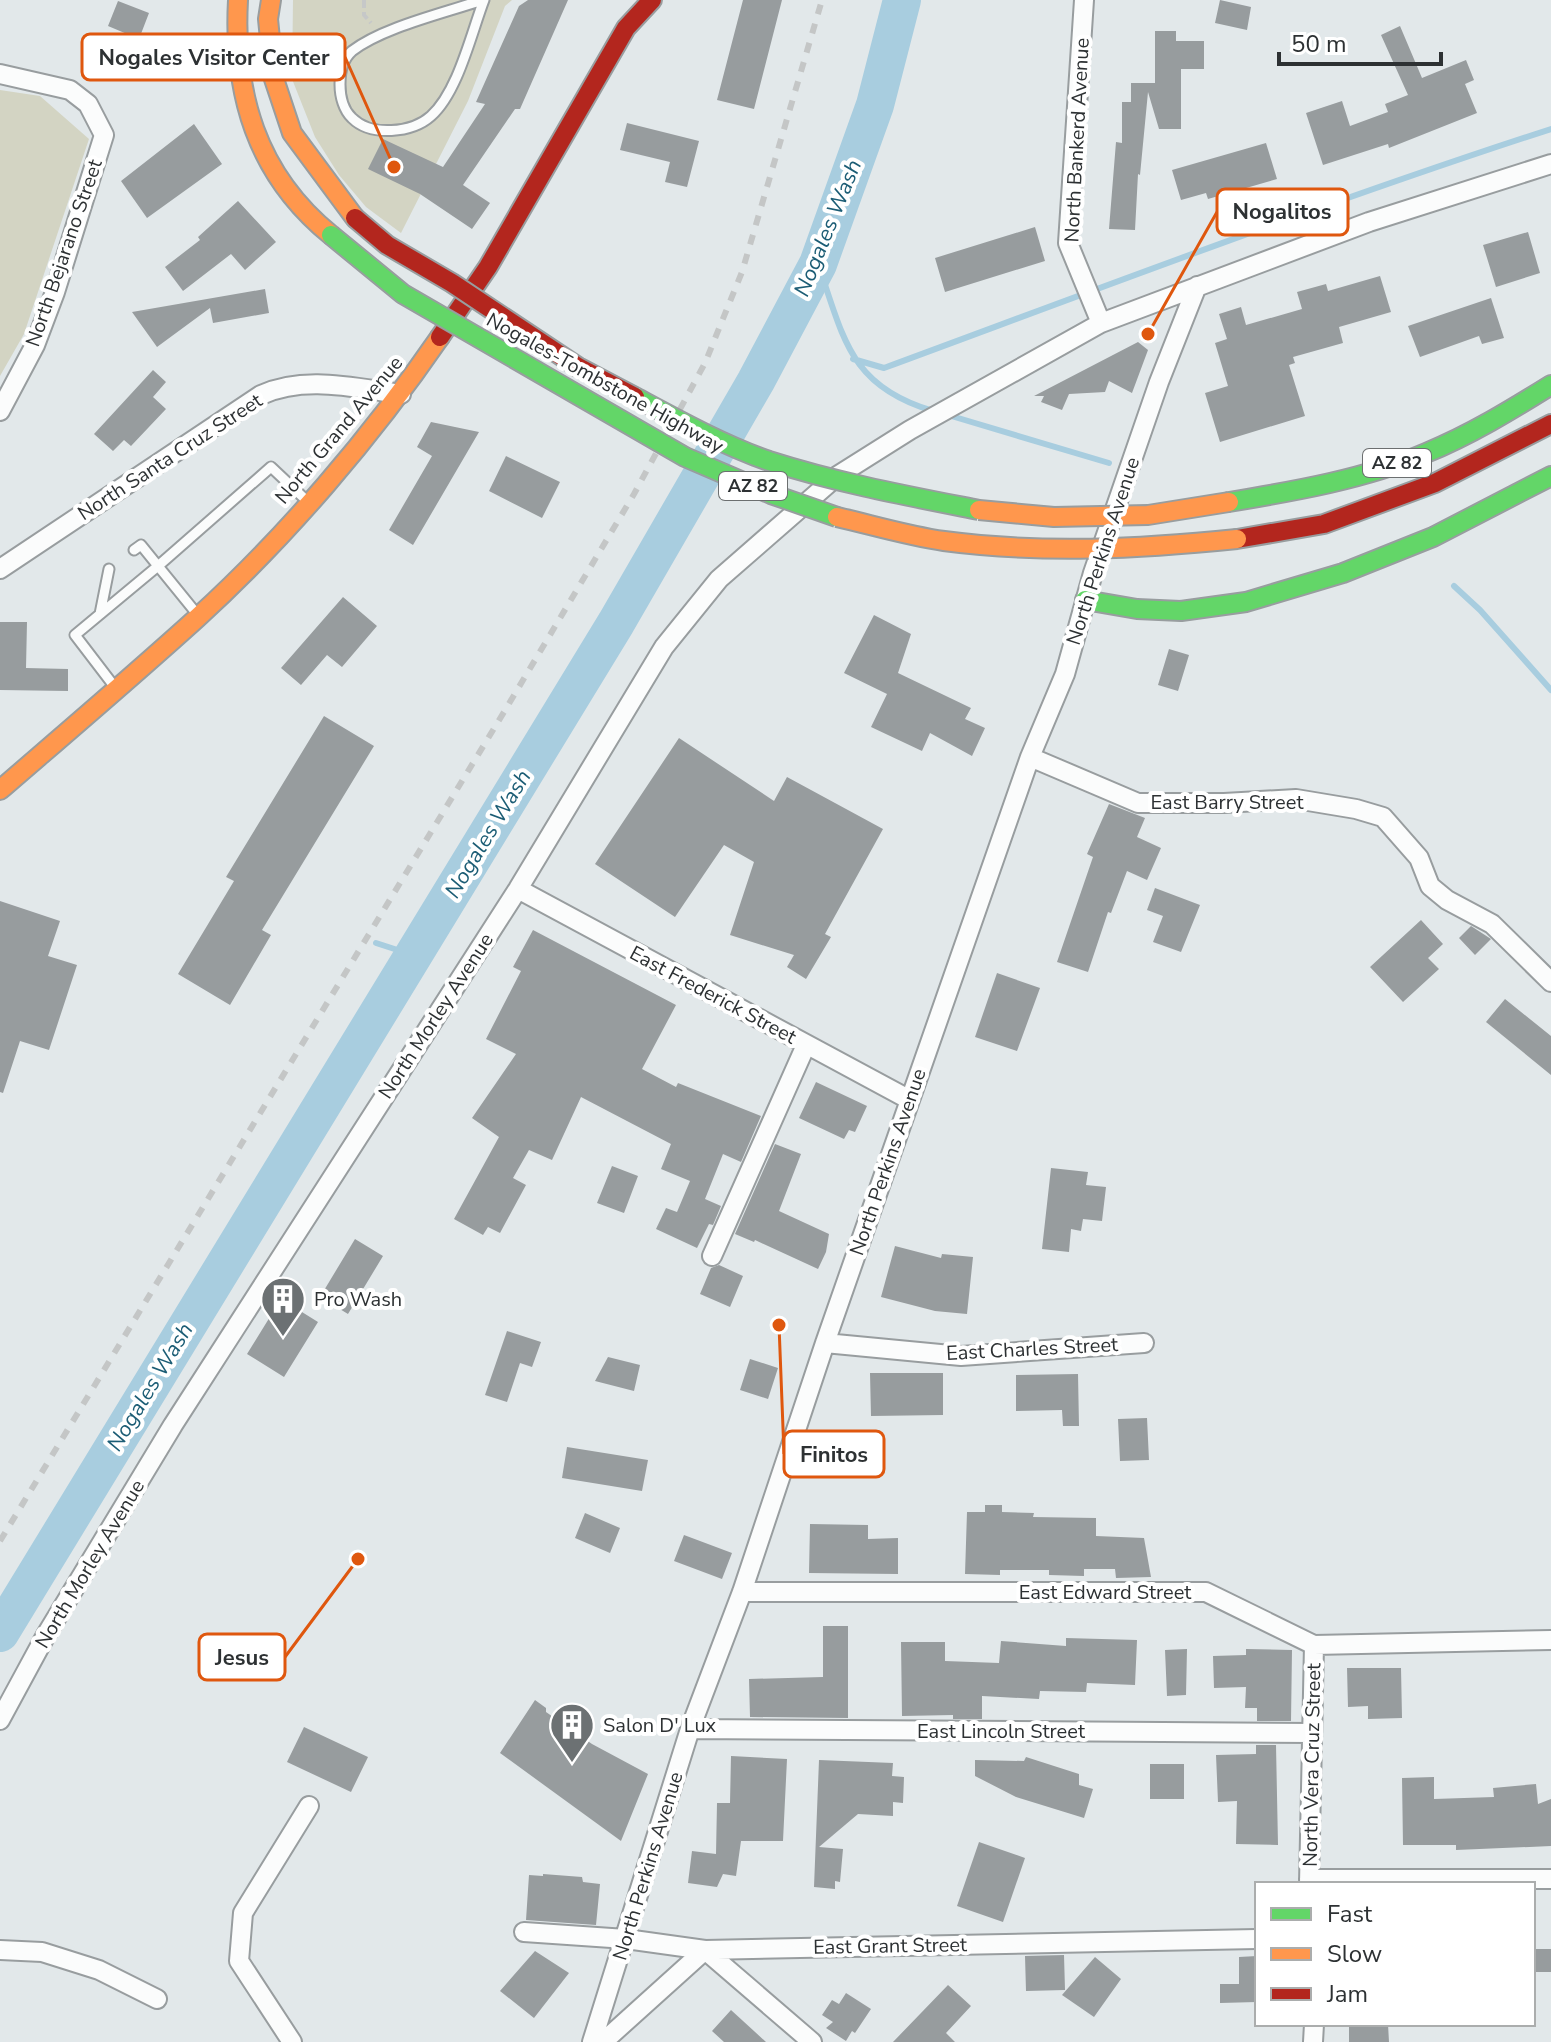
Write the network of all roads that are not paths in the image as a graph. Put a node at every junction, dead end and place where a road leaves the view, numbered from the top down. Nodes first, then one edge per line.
1 (238, 0) edge
2 (271, 0) edge
3 (483, 0) edge
4 (627, 0) edge
5 (652, 0) edge
6 (1084, 0) edge
7 (626, 28) junction
8 (0, 74) edge
9 (1551, 164) edge
10 (1197, 286) junction
11 (1101, 323) junction
12 (1551, 371) edge
13 (1551, 385) edge
14 (401, 394) junction
15 (1527, 400) junction
16 (0, 411) edge
17 (1551, 424) edge
18 (1551, 476) edge
19 (308, 503) junction
20 (134, 550) dead end
21 (158, 566) junction
22 (0, 569) edge
23 (109, 569) dead end
24 (1085, 600) junction
25 (100, 614) junction
26 (199, 616) junction
27 (116, 689) junction
28 (1030, 757) junction
29 (0, 790) edge
30 (518, 889) junction
31 (1551, 982) edge
32 (806, 1045) junction
33 (910, 1100) junction
34 (712, 1256) dead end
35 (825, 1343) junction
36 (1144, 1343) dead end
37 (742, 1592) junction
38 (1551, 1640) edge
39 (1314, 1645) junction
40 (0, 1720) edge
41 (690, 1729) junction
42 (1312, 1733) junction
43 (309, 1806) dead end
44 (1551, 1879) edge
45 (1309, 1882) edge
46 (524, 1932) dead end
47 (626, 1939) junction
48 (1255, 1939) edge
49 (0, 1950) edge
50 (705, 1950) junction
51 (157, 1999) dead end
52 (292, 2042) edge
53 (592, 2042) edge
54 (603, 2042) edge
55 (812, 2042) edge

1 - 17 main road, Nogales-Tombstone Highway / AZ 82, bridge
2 - 15 main road, Nogales-Tombstone Highway / AZ 82, bridge
3 - 3 lane
4 - 7 main road, North Grand Avenue
5 - 7 main road, North Grand Avenue
6 - 11 street, North Bankerd Avenue
7 - 14 main road, North Grand Avenue
8 - 16 street, North Bejarano Street
9 - 10 street, North Morley Avenue
10 - 11 street, North Morley Avenue
10 - 24 street, North Perkins Avenue
11 - 30 street, North Morley Avenue
12 - 15 main road
13 - 15 main road, Nogales-Tombstone Highway / AZ 82
14 - 19 main road, North Grand Avenue
14 - 22 street, North Santa Cruz Street
18 - 24 main road
19 - 21 lane
19 - 26 main road, North Grand Avenue
20 - 21 lane
21 - 25 lane
21 - 26 lane
23 - 25 lane
24 - 28 street, North Perkins Avenue
25 - 27 lane
26 - 27 main road, North Grand Avenue
27 - 29 main road, North Grand Avenue
28 - 31 street, East Barry Street
28 - 33 street, North Perkins Avenue
30 - 32 street, East Frederick Street
30 - 40 street, North Morley Avenue
32 - 33 street, East Frederick Street
32 - 34 street
33 - 35 street, North Perkins Avenue
35 - 36 street, East Charles Street
35 - 37 street, North Perkins Avenue
37 - 39 street, East Edward Street
37 - 41 street, North Perkins Avenue
38 - 39 street, East Edward Street
39 - 42 street, North Vera Cruz Street
41 - 42 street, East Lincoln Street
41 - 47 street, North Perkins Avenue
42 - 45 street, North Vera Cruz Street
43 - 52 street
44 - 45 street
46 - 47 street, East Grant Street
47 - 50 street, East Grant Street
47 - 53 street, North Perkins Avenue
48 - 50 street, East Grant Street
49 - 51 street
50 - 54 street
50 - 55 street

